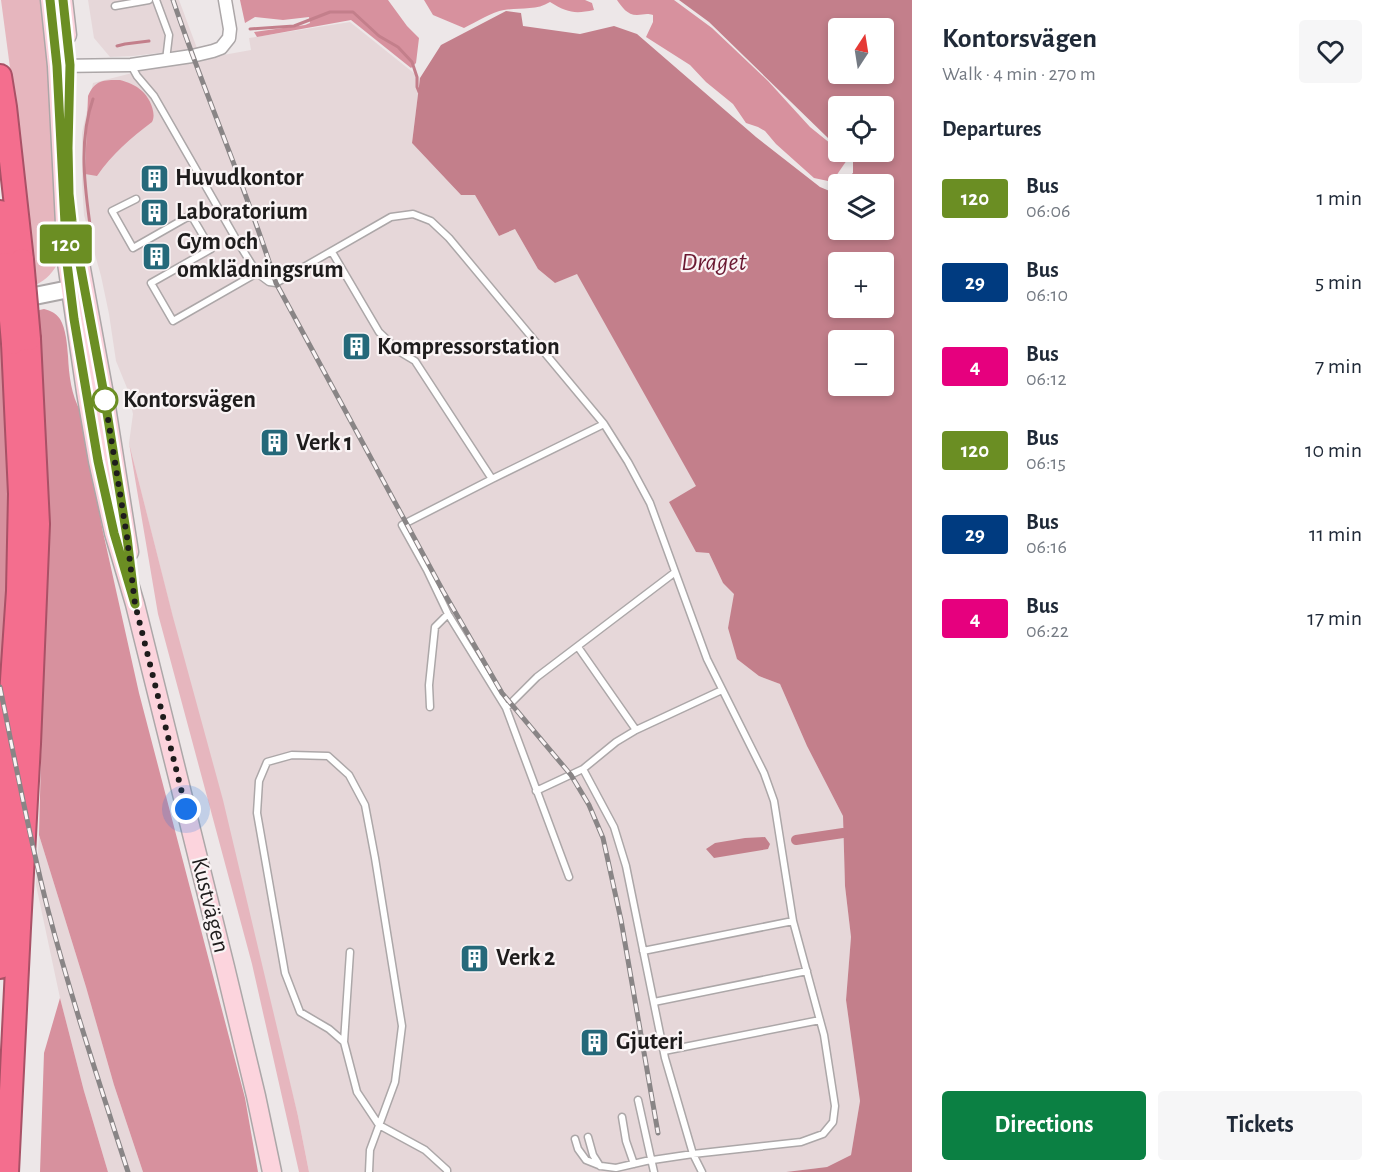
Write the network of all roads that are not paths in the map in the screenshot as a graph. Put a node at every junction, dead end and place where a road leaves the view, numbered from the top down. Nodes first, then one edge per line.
1 (50, 0) edge
2 (63, 0) edge
3 (149, 0) edge
4 (156, 0) edge
5 (225, 0) edge
6 (115, 6) dead end
7 (166, 60) junction
8 (64, 66) junction
9 (131, 66) junction
10 (0, 76) edge
11 (136, 199) dead end
12 (0, 212) edge
13 (332, 252) junction
14 (14, 262) junction
15 (258, 273) junction
16 (78, 287) junction
17 (0, 304) edge
18 (21, 341) junction
19 (604, 424) junction
20 (492, 479) junction
21 (674, 573) junction
22 (448, 614) junction
23 (578, 647) junction
24 (722, 690) junction
25 (430, 707) dead end
26 (506, 708) junction
27 (636, 730) junction
28 (583, 769) junction
29 (536, 790) junction
30 (568, 877) dead end
31 (793, 921) junction
32 (643, 951) junction
33 (350, 952) dead end
34 (0, 968) edge
35 (807, 971) junction
36 (654, 1002) junction
37 (820, 1020) junction
38 (344, 1042) junction
39 (664, 1051) junction
40 (638, 1100) dead end
41 (622, 1117) dead end
42 (379, 1125) junction
43 (588, 1137) dead end
44 (575, 1139) dead end
45 (693, 1154) junction
46 (652, 1160) junction
47 (634, 1164) junction
48 (601, 1167) junction
49 (8, 1172) edge
50 (272, 1172) edge
51 (369, 1172) edge
52 (447, 1172) edge
53 (654, 1172) edge
54 (702, 1172) edge

1 - 8 main road
2 - 8 main road
3 - 6 lane
4 - 7 lane
5 - 7 street
7 - 9 street
8 - 9 street
8 - 16 main road, Kustvägen
9 - 15 lane
10 - 14 highway
11 - 15 lane
12 - 14 highway
13 - 15 lane
13 - 19 lane
13 - 20 lane
14 - 18 highway, bridge
16 - 17 street
16 - 50 main road, Kustvägen
18 - 34 highway
18 - 49 highway
19 - 20 lane
19 - 21 lane
20 - 22 lane
21 - 23 lane
21 - 24 lane
22 - 25 lane
22 - 26 lane
23 - 26 lane
23 - 27 lane
24 - 27 lane
24 - 31 lane
26 - 29 lane
27 - 28 lane
28 - 29 lane
28 - 32 lane
29 - 30 lane
31 - 32 lane
31 - 35 lane
32 - 36 lane
33 - 38 lane
35 - 36 lane
35 - 37 lane
36 - 39 lane
37 - 39 lane
37 - 45 lane
38 - 42 lane
38 - 42 lane
39 - 45 lane
40 - 46 lane
41 - 47 lane
42 - 51 lane
42 - 52 lane
43 - 48 lane
44 - 48 lane
45 - 46 lane
45 - 54 lane
46 - 47 lane
46 - 53 lane
47 - 48 lane

